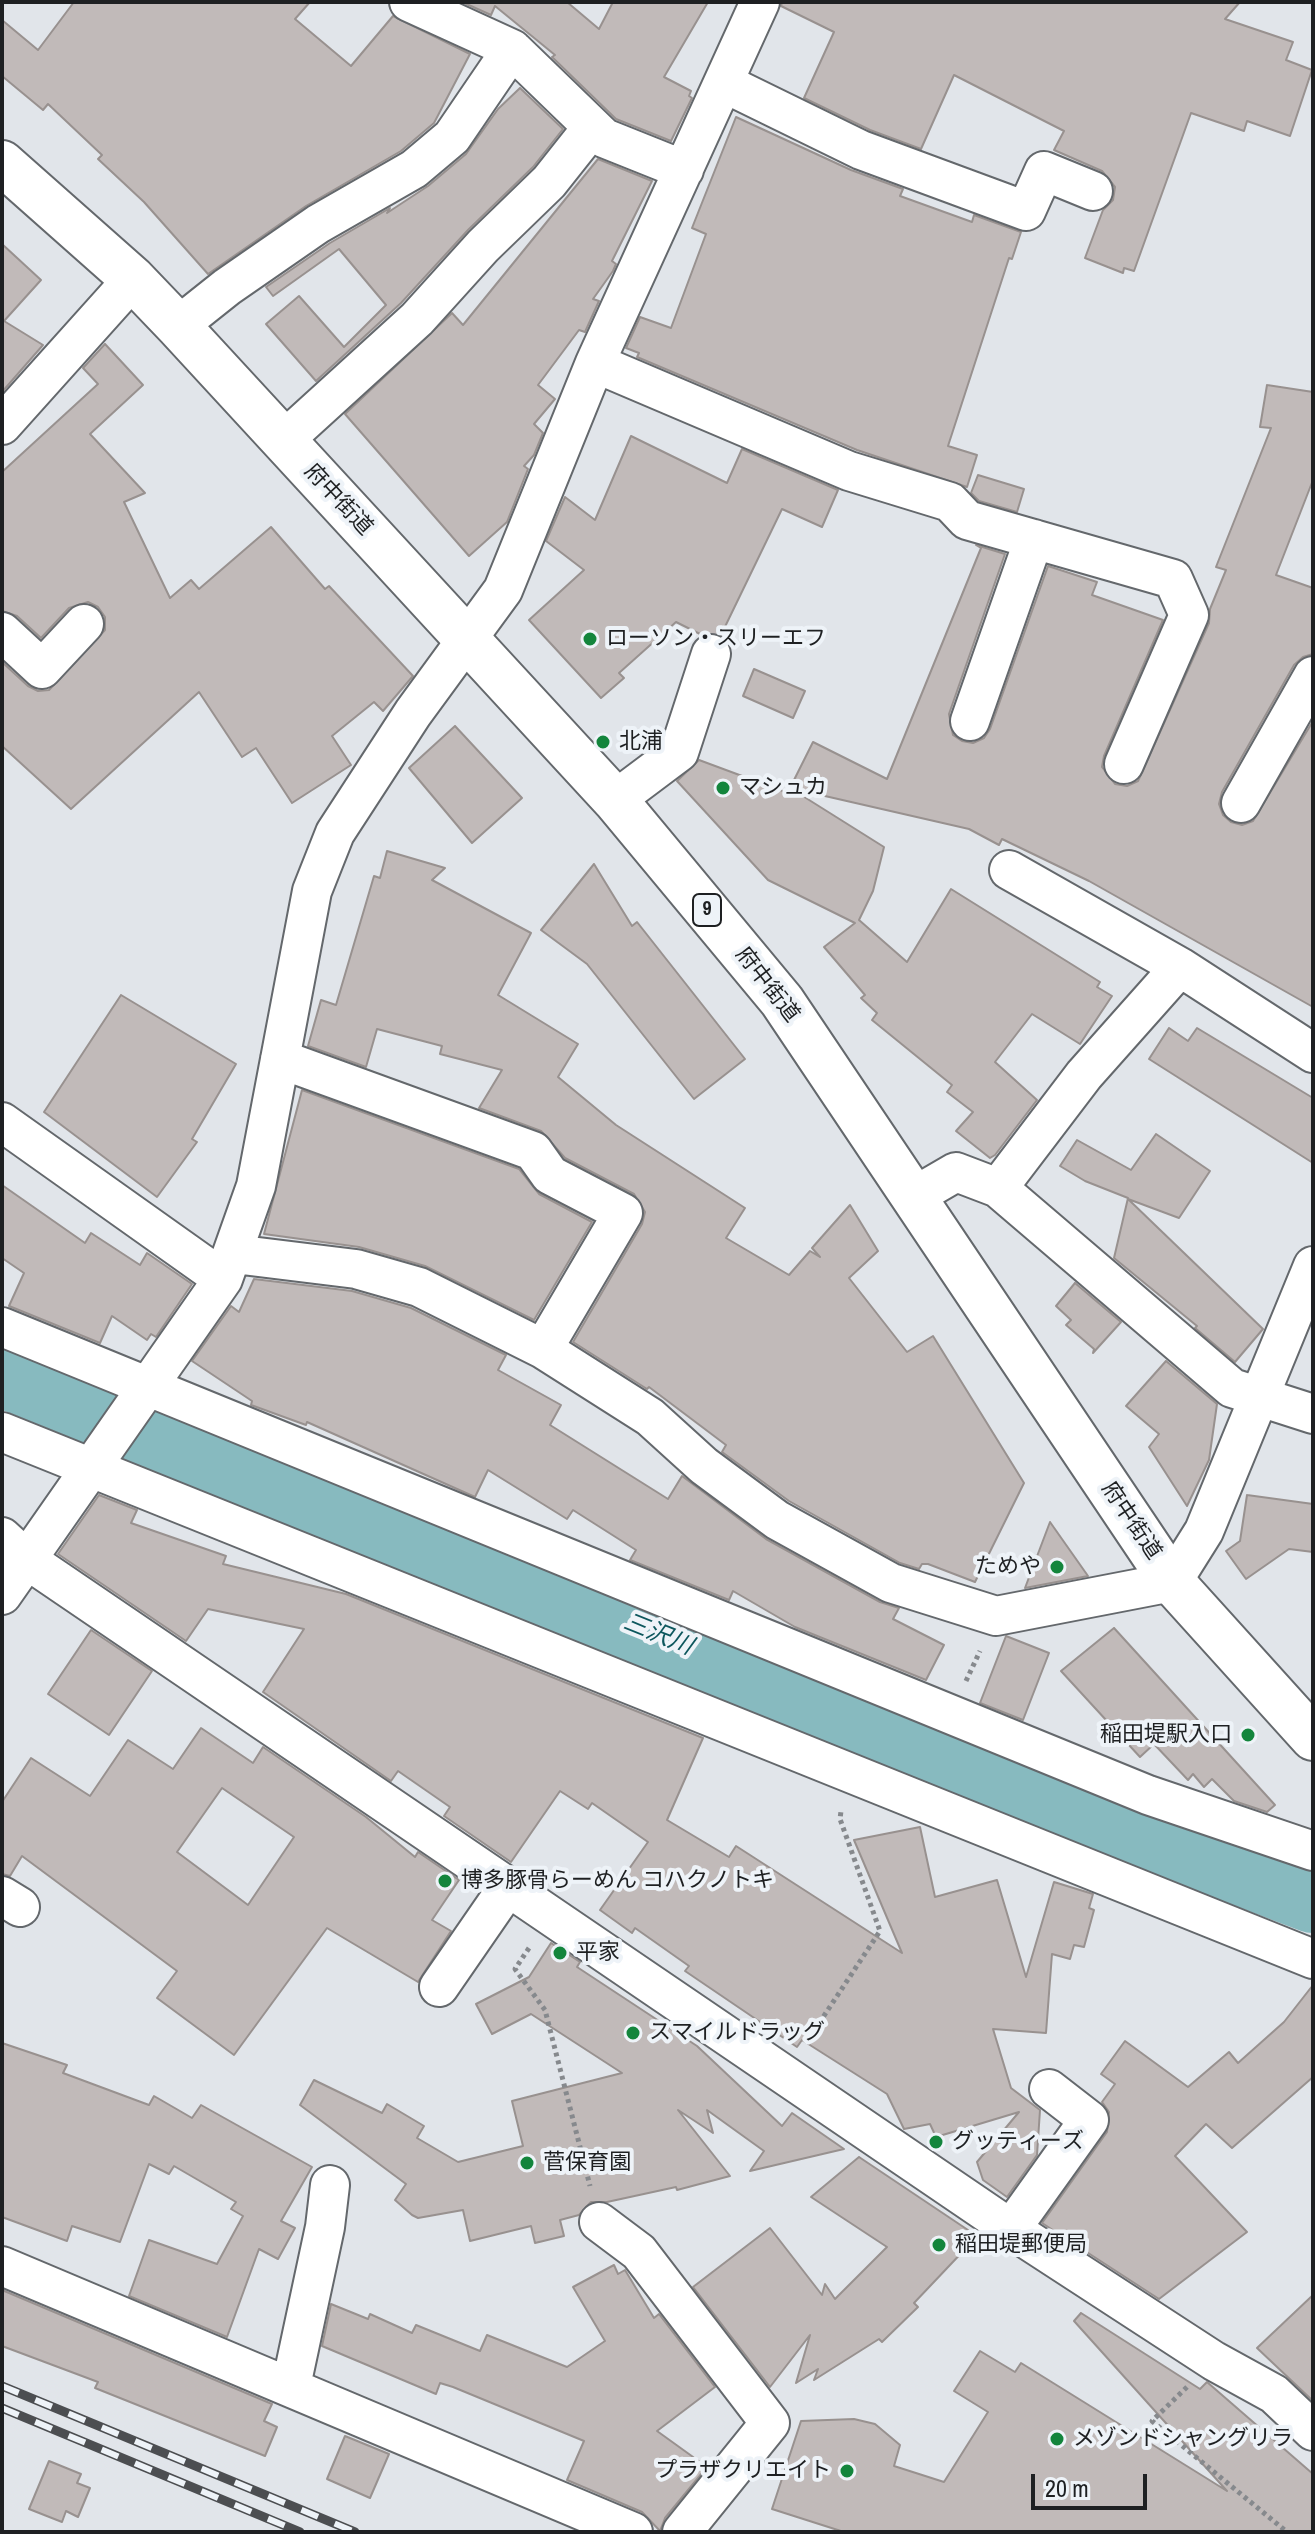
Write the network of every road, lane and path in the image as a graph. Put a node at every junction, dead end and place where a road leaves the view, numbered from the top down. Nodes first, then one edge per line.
1 (409, 2) edge
2 (760, 2) edge
3 (512, 49) junction
4 (724, 83) junction
5 (591, 129) junction
6 (2, 163) edge
7 (684, 170) junction
8 (1093, 191) dead end
9 (133, 279) junction
10 (178, 326) junction
11 (595, 363) junction
12 (2, 425) edge
13 (283, 441) junction
14 (1034, 539) junction
15 (84, 624) dead end
16 (2, 632) edge
17 (467, 638) junction
18 (711, 654) dead end
19 (1313, 676) edge
20 (970, 721) dead end
21 (1124, 764) dead end
22 (615, 800) junction
23 (1241, 803) dead end
24 (1009, 870) dead end
25 (1180, 967) junction
26 (1313, 1053) edge
27 (280, 1059) junction
28 (2, 1122) edge
29 (998, 1188) junction
30 (913, 1197) junction
31 (229, 1266) junction
32 (1313, 1266) edge
33 (2, 1327) edge
34 (543, 1349) junction
35 (146, 1386) junction
36 (1260, 1398) junction
37 (1313, 1414) edge
38 (2, 1432) edge
39 (91, 1468) junction
40 (14, 1548) edge
41 (1172, 1582) junction
42 (2, 1595) edge
43 (996, 1616) junction
44 (950, 1715) junction
45 (1313, 1738) edge
46 (846, 1774) junction
47 (1313, 1851) edge
48 (508, 1887) junction
49 (550, 1915) junction
50 (1313, 1959) edge
51 (439, 1987) dead end
52 (786, 2074) junction
53 (1049, 2089) dead end
54 (330, 2185) dead end
55 (599, 2222) joint
56 (1011, 2229) junction
57 (2, 2266) edge
58 (1214, 2361) junction
59 (291, 2386) junction
60 (1313, 2431) edge
61 (633, 2532) edge
62 (682, 2532) edge
63 (1287, 2532) edge

1 - 3 street
2 - 4 street
3 - 5 street
3 - 10 street
4 - 7 street
4 - 8 street
5 - 7 street
5 - 13 street
6 - 9 main road, 府中街道 / 9
7 - 11 street
9 - 10 main road, 府中街道 / 9
9 - 12 street
10 - 13 main road, 府中街道 / 9
11 - 14 street
11 - 17 street
13 - 17 main road, 府中街道 / 9
14 - 20 street
14 - 21 street
15 - 16 street
17 - 22 main road, 府中街道 / 9
17 - 27 street
18 - 22 street
19 - 23 street
22 - 30 main road, 府中街道 / 9
24 - 25 street
25 - 26 street
25 - 29 street
27 - 31 street
27 - 34 street
28 - 31 street
29 - 30 street
29 - 36 street
30 - 41 main road, 府中街道 / 9
31 - 34 street
31 - 35 street
32 - 36 street
33 - 35 street
34 - 43 street
35 - 39 street
35 - 44 street
36 - 37 street
36 - 41 street
38 - 39 street
39 - 40 street
39 - 46 street
40 - 42 street
40 - 48 street
41 - 43 street
41 - 45 main road, 府中街道 / 9
43 - 44 path
44 - 47 street
46 - 50 street
46 - 52 path
48 - 49 street
48 - 51 street
49 - 52 street
49 - 55 path
52 - 56 street
53 - 56 street
54 - 59 street
55 - 62 street
56 - 58 street
57 - 59 street
58 - 60 street
58 - 63 path
59 - 61 street

